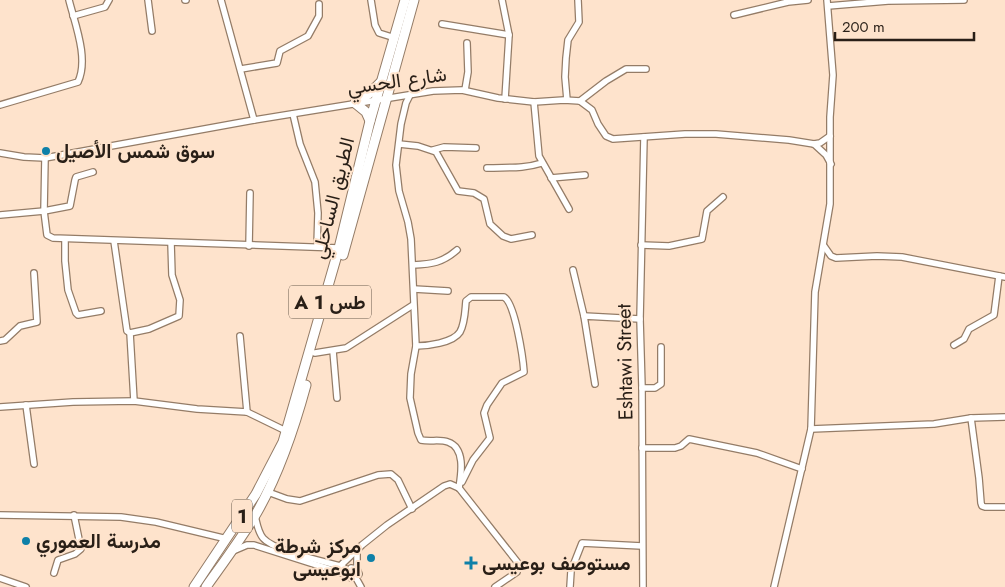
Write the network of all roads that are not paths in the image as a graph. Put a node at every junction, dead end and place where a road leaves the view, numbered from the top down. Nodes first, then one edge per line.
1 (70, 0) edge
2 (109, 0) edge
3 (148, 0) edge
4 (221, 0) edge
5 (371, 0) edge
6 (405, 0) edge
7 (414, 0) edge
8 (502, 0) edge
9 (578, 0) edge
10 (808, 0) edge
11 (964, 0) edge
12 (827, 3) edge
13 (319, 4) dead end
14 (734, 15) dead end
15 (73, 16) junction
16 (442, 24) dead end
17 (152, 31) dead end
18 (509, 35) junction
19 (395, 38) junction
20 (468, 43) dead end
21 (241, 69) junction
22 (646, 69) dead end
23 (382, 79) junction
24 (465, 90) junction
25 (410, 95) junction
26 (387, 98) junction
27 (506, 99) junction
28 (376, 100) junction
29 (567, 100) junction
30 (580, 101) junction
31 (534, 102) junction
32 (355, 103) junction
33 (0, 105) edge
34 (294, 114) junction
35 (254, 120) junction
36 (370, 121) junction
37 (830, 136) junction
38 (644, 137) junction
39 (399, 144) junction
40 (814, 144) junction
41 (476, 148) dead end
42 (433, 150) junction
43 (0, 153) edge
44 (45, 158) junction
45 (542, 163) junction
46 (830, 164) junction
47 (486, 168) dead end
48 (93, 172) dead end
49 (585, 175) dead end
50 (552, 178) junction
51 (250, 192) dead end
52 (723, 197) dead end
53 (569, 209) dead end
54 (44, 211) junction
55 (0, 215) edge
56 (532, 235) dead end
57 (65, 240) junction
58 (114, 241) junction
59 (171, 243) junction
60 (641, 245) junction
61 (249, 246) junction
62 (317, 246) junction
63 (824, 246) junction
64 (339, 248) junction
65 (457, 250) dead end
66 (413, 265) junction
67 (573, 270) dead end
68 (34, 273) dead end
69 (1002, 277) edge
70 (414, 289) junction
71 (448, 291) dead end
72 (413, 305) junction
73 (101, 311) dead end
74 (584, 316) junction
75 (640, 319) junction
76 (130, 333) junction
77 (240, 336) dead end
78 (0, 341) edge
79 (954, 345) dead end
80 (416, 346) junction
81 (660, 347) dead end
82 (333, 351) junction
83 (315, 353) junction
84 (595, 384) dead end
85 (642, 388) junction
86 (337, 398) dead end
87 (134, 401) junction
88 (26, 405) junction
89 (0, 408) edge
90 (247, 412) junction
91 (1005, 417) edge
92 (971, 418) junction
93 (811, 429) junction
94 (286, 431) junction
95 (282, 442) joint
96 (642, 448) junction
97 (34, 464) dead end
98 (802, 469) junction
99 (459, 488) junction
100 (268, 492) junction
101 (1005, 508) edge
102 (412, 509) junction
103 (0, 515) edge
104 (74, 515) junction
105 (255, 515) junction
106 (227, 539) junction
107 (642, 546) junction
108 (357, 550) junction
109 (231, 551) junction
110 (348, 559) junction
111 (340, 566) junction
112 (351, 571) junction
113 (54, 573) dead end
114 (0, 578) edge
115 (26, 587) edge
116 (194, 587) edge
117 (206, 587) edge
118 (361, 587) edge
119 (495, 587) edge
120 (570, 587) edge
121 (643, 587) edge
122 (774, 587) edge

1 - 15 street
2 - 15 street
3 - 17 street
4 - 21 street
5 - 19 street
6 - 19 highway, الطريق الساحلي / A 1 طس
7 - 26 highway, الطريق الساحلي / A 1 طس
8 - 18 street
9 - 29 street
10 - 14 street
11 - 12 street
12 - 37 street
13 - 21 street
15 - 33 street
16 - 18 street
18 - 27 street
19 - 23 highway, الطريق الساحلي / A 1 طس
20 - 24 street
21 - 35 street
22 - 30 street
23 - 28 highway, الطريق الساحلي / A 1 طس
23 - 32 highway
24 - 25 street, شارع الحسي
24 - 27 street, شارع الحسي
25 - 26 street, شارع الحسي
25 - 39 street
26 - 28 street, شارع الحسي
26 - 83 highway, الطريق الساحلي / A 1 طس
27 - 31 street, شارع الحسي
28 - 32 street, شارع الحسي
28 - 36 highway, الطريق الساحلي / A 1 طس
29 - 30 street, شارع الحسي
29 - 31 street, شارع الحسي
30 - 38 street
31 - 45 street
32 - 34 street, شارع الحسي
32 - 36 highway
34 - 35 street, شارع الحسي
34 - 62 street
35 - 44 street, شارع الحسي
36 - 64 highway, الطريق الساحلي / A 1 طس
37 - 40 street
37 - 46 street
38 - 40 street
38 - 60 street, Eshtawi Street
39 - 42 street
39 - 66 street
40 - 46 street
41 - 42 street
42 - 56 street
43 - 44 street, شارع الحسي
44 - 54 street
45 - 47 street
45 - 50 street
46 - 63 street
48 - 54 street
49 - 50 street
50 - 53 street
51 - 61 street
52 - 60 street
54 - 55 street
54 - 57 street
57 - 58 street
57 - 73 street
58 - 59 street
58 - 76 street
59 - 61 street
59 - 76 street
60 - 75 street, Eshtawi Street
61 - 62 street
62 - 64 street
63 - 69 street
63 - 93 street
64 - 94 highway, الطريق الساحلي / A 1 طس
65 - 66 street
66 - 70 street
67 - 74 street
68 - 78 street
69 - 79 street
70 - 71 street
70 - 72 street
72 - 80 street
72 - 82 street
74 - 75 street
74 - 84 street
75 - 85 street, Eshtawi Street
76 - 87 street
77 - 90 street
80 - 99 street
80 - 99 street
81 - 85 street
82 - 83 street
82 - 86 street
83 - 100 highway, الطريق الساحلي / A 1 طس
85 - 96 street, Eshtawi Street
87 - 88 street
87 - 90 street
88 - 89 street
88 - 97 street
90 - 94 street
91 - 92 street
92 - 93 street
92 - 101 street
93 - 98 street
94 - 95 highway, الطريق الساحلي / A 1 طس
95 - 106 highway, الطريق الساحلي / 1
96 - 98 street
96 - 107 street, Eshtawi Street
98 - 122 street
99 - 102 street
99 - 119 street
100 - 102 street
100 - 105 highway, الطريق الساحلي / A 1 طس
102 - 108 street
103 - 104 street
104 - 106 street
104 - 113 street
105 - 109 highway, الطريق الساحلي / A 1 طس
105 - 111 street
106 - 116 highway, الطريق الساحلي / 1
107 - 120 street
107 - 121 street, Eshtawi Street
108 - 110 street
108 - 112 street
109 - 112 street
109 - 117 highway, الطريق الساحلي / A 1 طس
110 - 111 street
110 - 112 street
111 - 112 street
112 - 118 street
114 - 115 street

